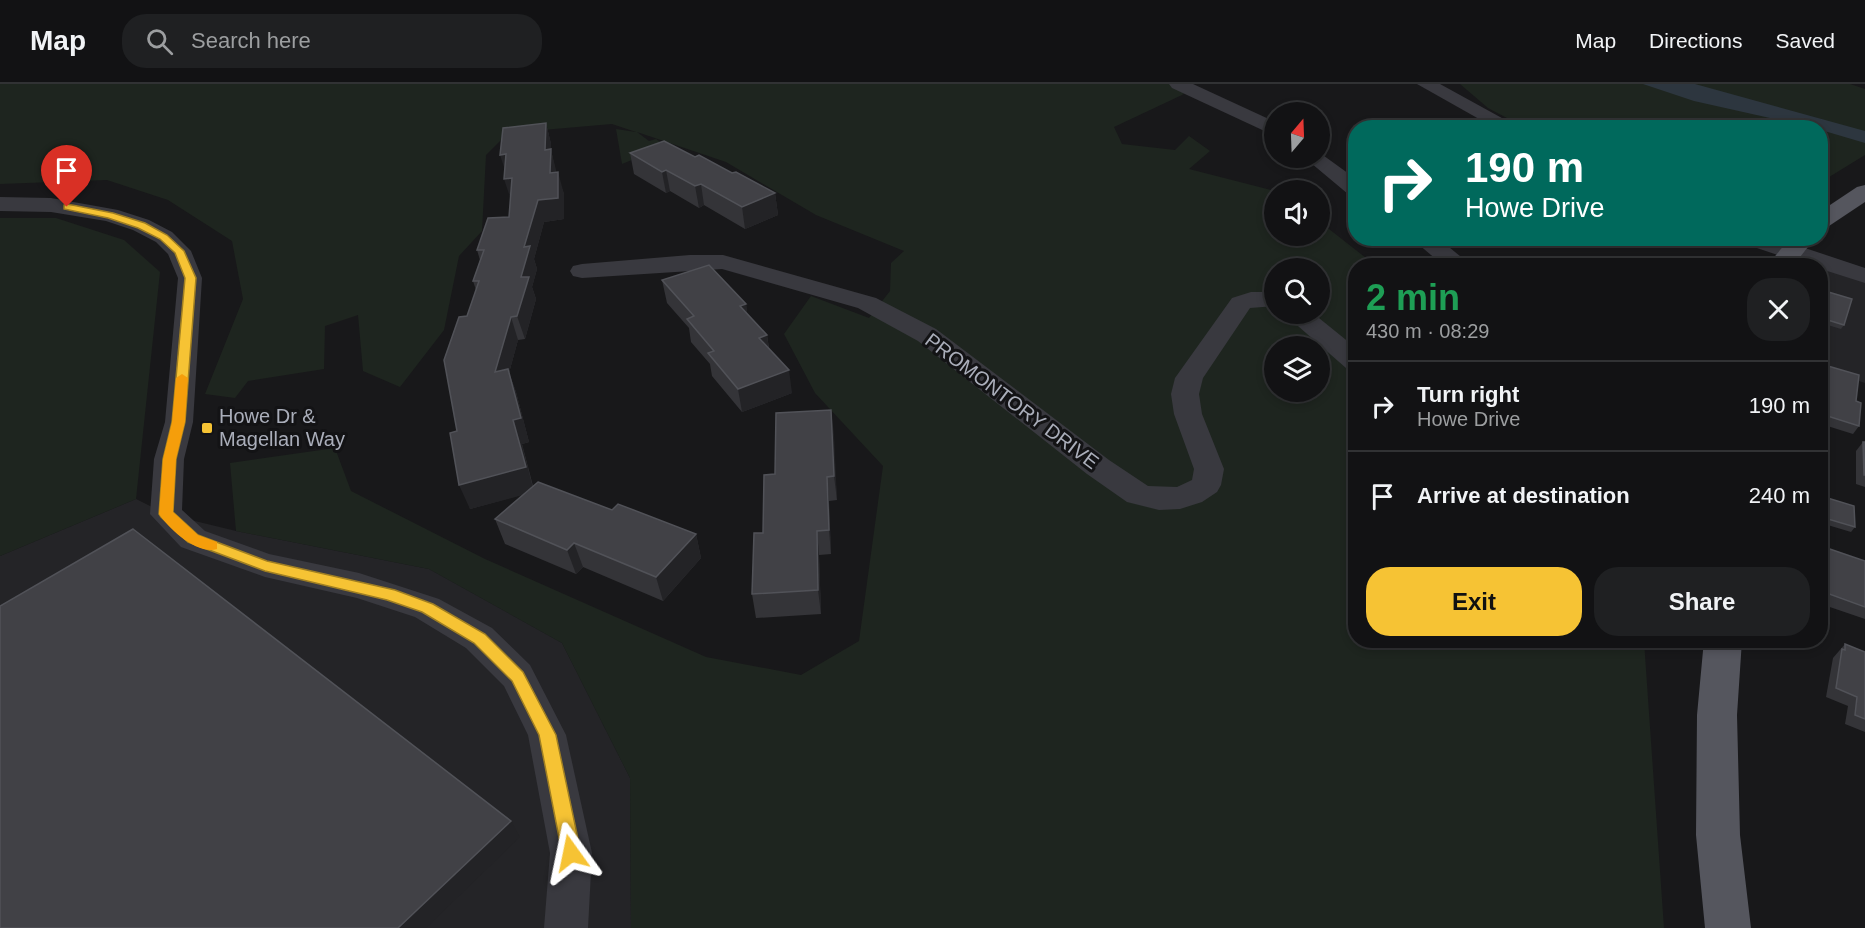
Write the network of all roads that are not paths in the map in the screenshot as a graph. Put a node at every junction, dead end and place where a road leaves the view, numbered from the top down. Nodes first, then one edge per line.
1 (1178, 84) edge
2 (1426, 84) edge
3 (1495, 120) edge
4 (1264, 124) edge
5 (1328, 168) edge
6 (1348, 183) edge
7 (1865, 192) edge
8 (0, 204) edge
9 (1828, 216) edge
10 (1433, 246) edge
11 (1773, 246) edge
12 (1791, 252) edge
13 (1449, 258) edge
14 (1810, 258) edge
15 (1828, 264) edge
16 (582, 271) dead end
17 (1865, 276) edge
18 (1264, 298) edge
19 (1311, 324) edge
20 (1348, 355) edge
21 (1722, 648) edge
22 (566, 928) edge
23 (1728, 928) edge

1 - 4 street
2 - 3 street
5 - 6 street
7 - 9 main road
8 - 22 street
10 - 13 street
11 - 12 street
12 - 14 street
15 - 17 street
16 - 18 street, PROMONTORY DRIVE
19 - 20 street
21 - 23 main road

